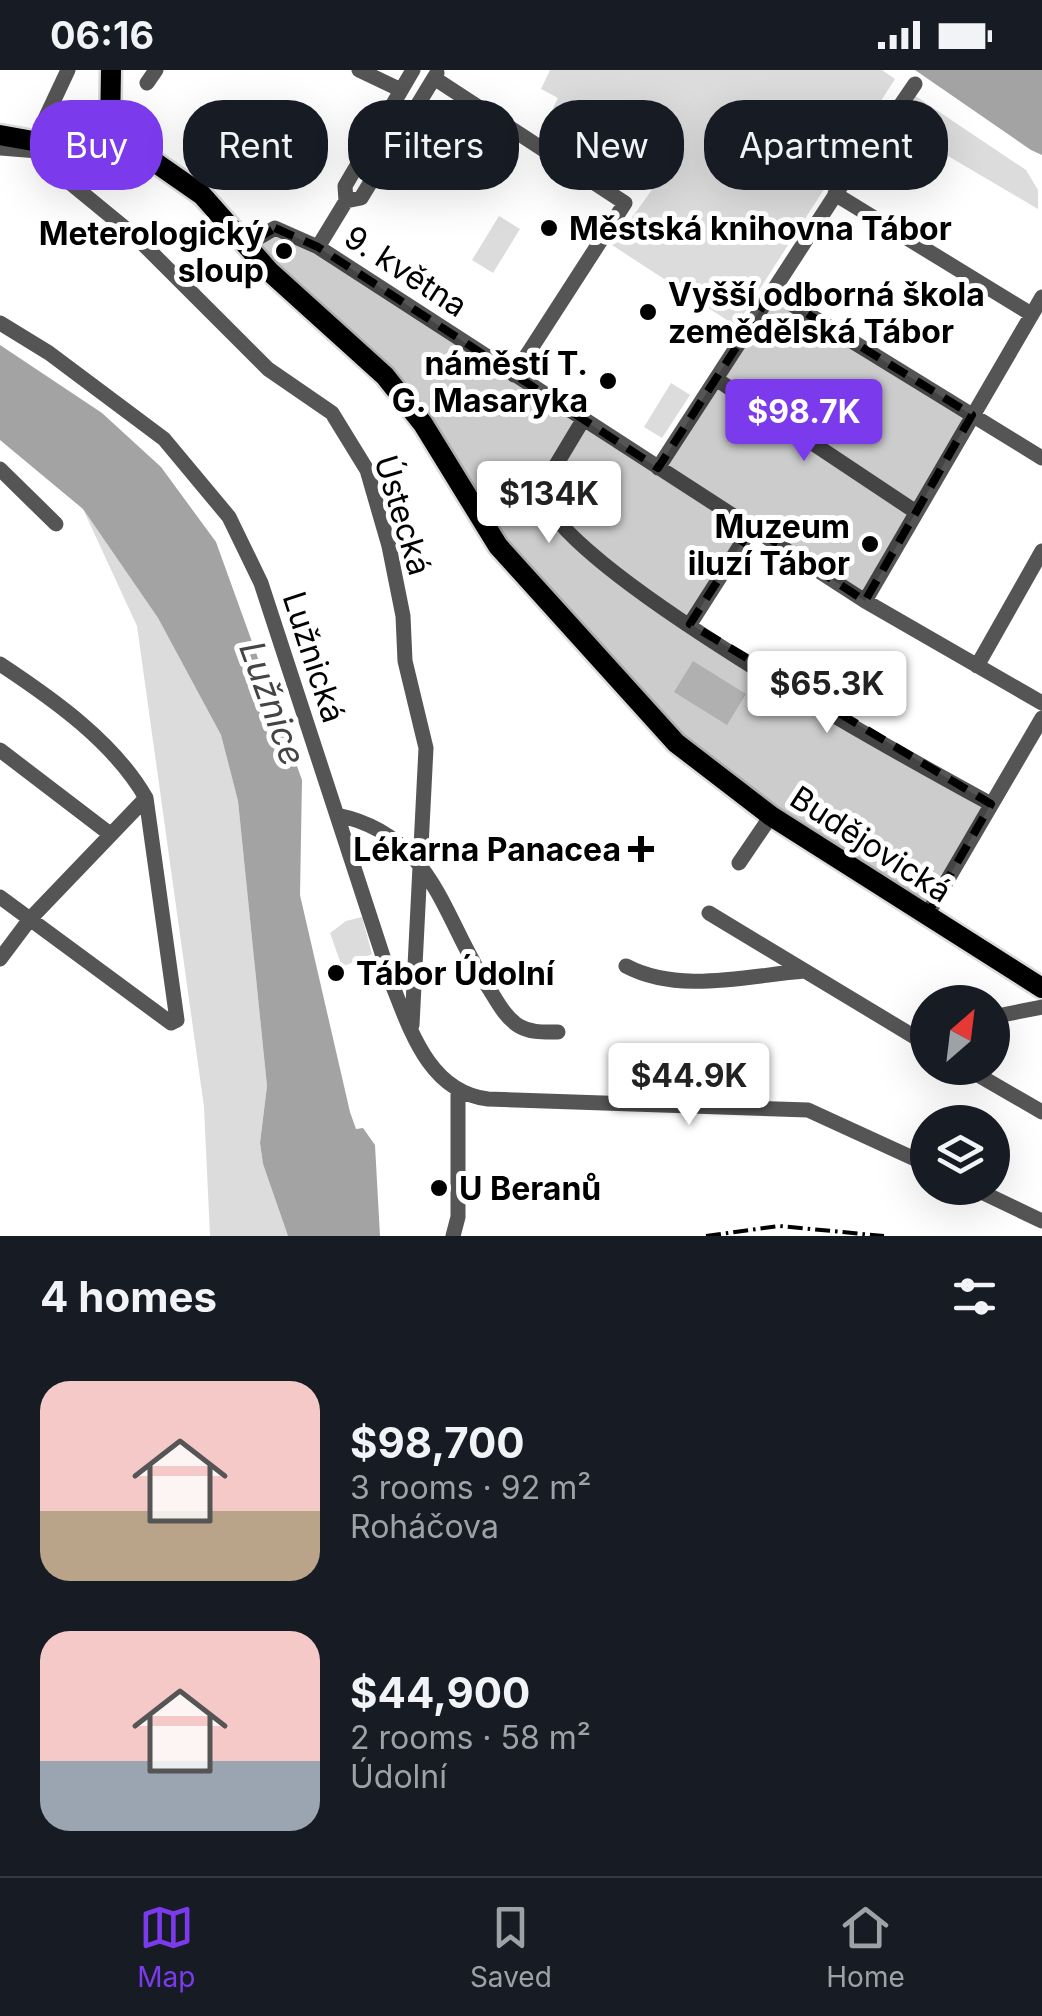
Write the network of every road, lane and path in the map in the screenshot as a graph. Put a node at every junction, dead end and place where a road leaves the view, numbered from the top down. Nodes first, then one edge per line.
1 (68, 70) edge
2 (111, 70) edge
3 (359, 70) edge
4 (413, 70) edge
5 (436, 74) edge
6 (915, 84) dead end
7 (401, 90) junction
8 (108, 96) junction
9 (53, 100) edge
10 (105, 100) edge
11 (108, 100) edge
12 (0, 136) edge
13 (30, 142) edge
14 (30, 147) edge
15 (0, 148) edge
16 (163, 167) edge
17 (76, 190) edge
18 (836, 194) junction
19 (346, 200) junction
20 (246, 245) junction
21 (318, 247) junction
22 (772, 292) junction
23 (1042, 297) edge
24 (1031, 314) junction
25 (0, 323) edge
26 (514, 375) junction
27 (716, 379) junction
28 (972, 415) junction
29 (583, 420) junction
30 (1042, 458) edge
31 (658, 468) junction
32 (0, 470) edge
33 (916, 512) junction
34 (56, 524) dead end
35 (752, 527) junction
36 (1042, 551) edge
37 (865, 601) junction
38 (690, 624) junction
39 (0, 664) edge
40 (977, 666) junction
41 (1042, 703) edge
42 (1042, 718) edge
43 (0, 750) edge
44 (146, 798) junction
45 (990, 804) junction
46 (337, 815) junction
47 (771, 816) junction
48 (110, 834) junction
49 (739, 863) dead end
50 (423, 868) junction
51 (0, 896) edge
52 (709, 913) dead end
53 (927, 915) junction
54 (30, 919) junction
55 (0, 959) edge
56 (626, 966) dead end
57 (804, 971) junction
58 (411, 976) junction
59 (392, 984) junction
60 (1042, 988) edge
61 (1042, 1007) edge
62 (1010, 1013) edge
63 (412, 1029) junction
64 (910, 1030) edge
65 (558, 1032) dead end
66 (995, 1085) edge
67 (458, 1092) junction
68 (1042, 1112) edge
69 (910, 1157) edge
70 (1009, 1205) edge
71 (1042, 1221) edge
72 (454, 1236) edge

1 - 9 street
2 - 8 main road
3 - 7 street
4 - 7 street
5 - 7 street
5 - 19 street
5 - 26 street
6 - 18 street
7 - 19 street
8 - 10 main road
8 - 11 main road
12 - 13 main road
14 - 15 street
16 - 20 main road, Budějovická
17 - 50 street, Ústecká
18 - 22 street
18 - 24 street
19 - 21 street
20 - 21 street, 9. května
20 - 47 main road, Budějovická
21 - 26 street, 9. května
22 - 27 street
22 - 28 street
23 - 24 street
24 - 28 street
25 - 46 street, Lužnická
26 - 29 street, 9. května
27 - 31 street
27 - 33 street
28 - 30 street
28 - 33 street
29 - 31 street, 9. května
29 - 38 street
31 - 35 street, 9. května
32 - 34 street
33 - 37 street
35 - 37 street, 9. května
35 - 38 street
36 - 40 street
37 - 40 street, 9. května
38 - 45 street
39 - 44 street
40 - 41 street, 9. května
42 - 45 street
43 - 48 street
44 - 48 street
44 - 54 street
45 - 53 street
46 - 50 street
46 - 59 street, Lužnická
47 - 49 street
47 - 53 main road, Budějovická
48 - 54 street
50 - 58 street, Ústecká
50 - 65 street
51 - 54 street
52 - 57 street
53 - 60 main road, Budějovická
54 - 55 street
56 - 57 street
57 - 64 street
58 - 59 street
58 - 63 street, Ústecká
59 - 63 street, Lužnická
61 - 62 street
63 - 67 street, Lužnická
66 - 68 street
67 - 69 street
67 - 72 street
70 - 71 street

